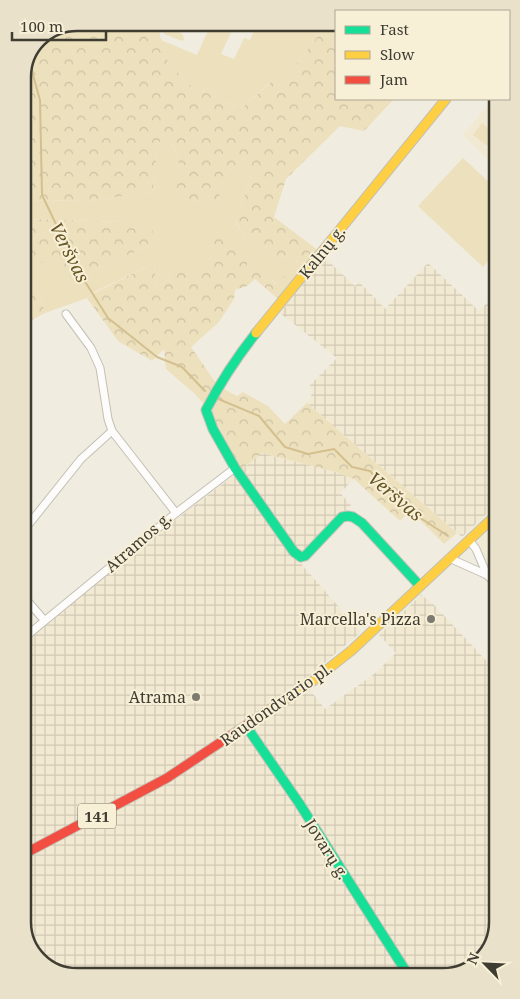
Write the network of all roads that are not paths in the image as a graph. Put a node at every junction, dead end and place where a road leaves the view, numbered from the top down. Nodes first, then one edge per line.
1 (445, 100) edge
2 (66, 314) dead end
3 (112, 431) junction
4 (235, 468) junction
5 (176, 513) junction
6 (489, 521) edge
7 (31, 522) edge
8 (469, 540) junction
9 (449, 558) junction
10 (487, 575) joint
11 (420, 586) junction
12 (31, 605) edge
13 (44, 620) junction
14 (31, 632) edge
15 (246, 726) junction
16 (31, 850) edge
17 (404, 968) edge

1 - 4 street, Kalnų g.
2 - 3 street
3 - 5 street, Atramos g.
3 - 7 street
4 - 5 street
4 - 11 street
5 - 13 street, Atramos g.
6 - 8 street, Raudondvario pl. / 141
8 - 9 street, Raudondvario pl. / 141
8 - 10 street
9 - 10 street
9 - 11 street, Raudondvario pl. / 141
11 - 15 street, Raudondvario pl. / 141
12 - 13 street
13 - 14 street, Atramos g.
15 - 16 street, Raudondvario pl. / 141
15 - 17 street, Jovarų g.

